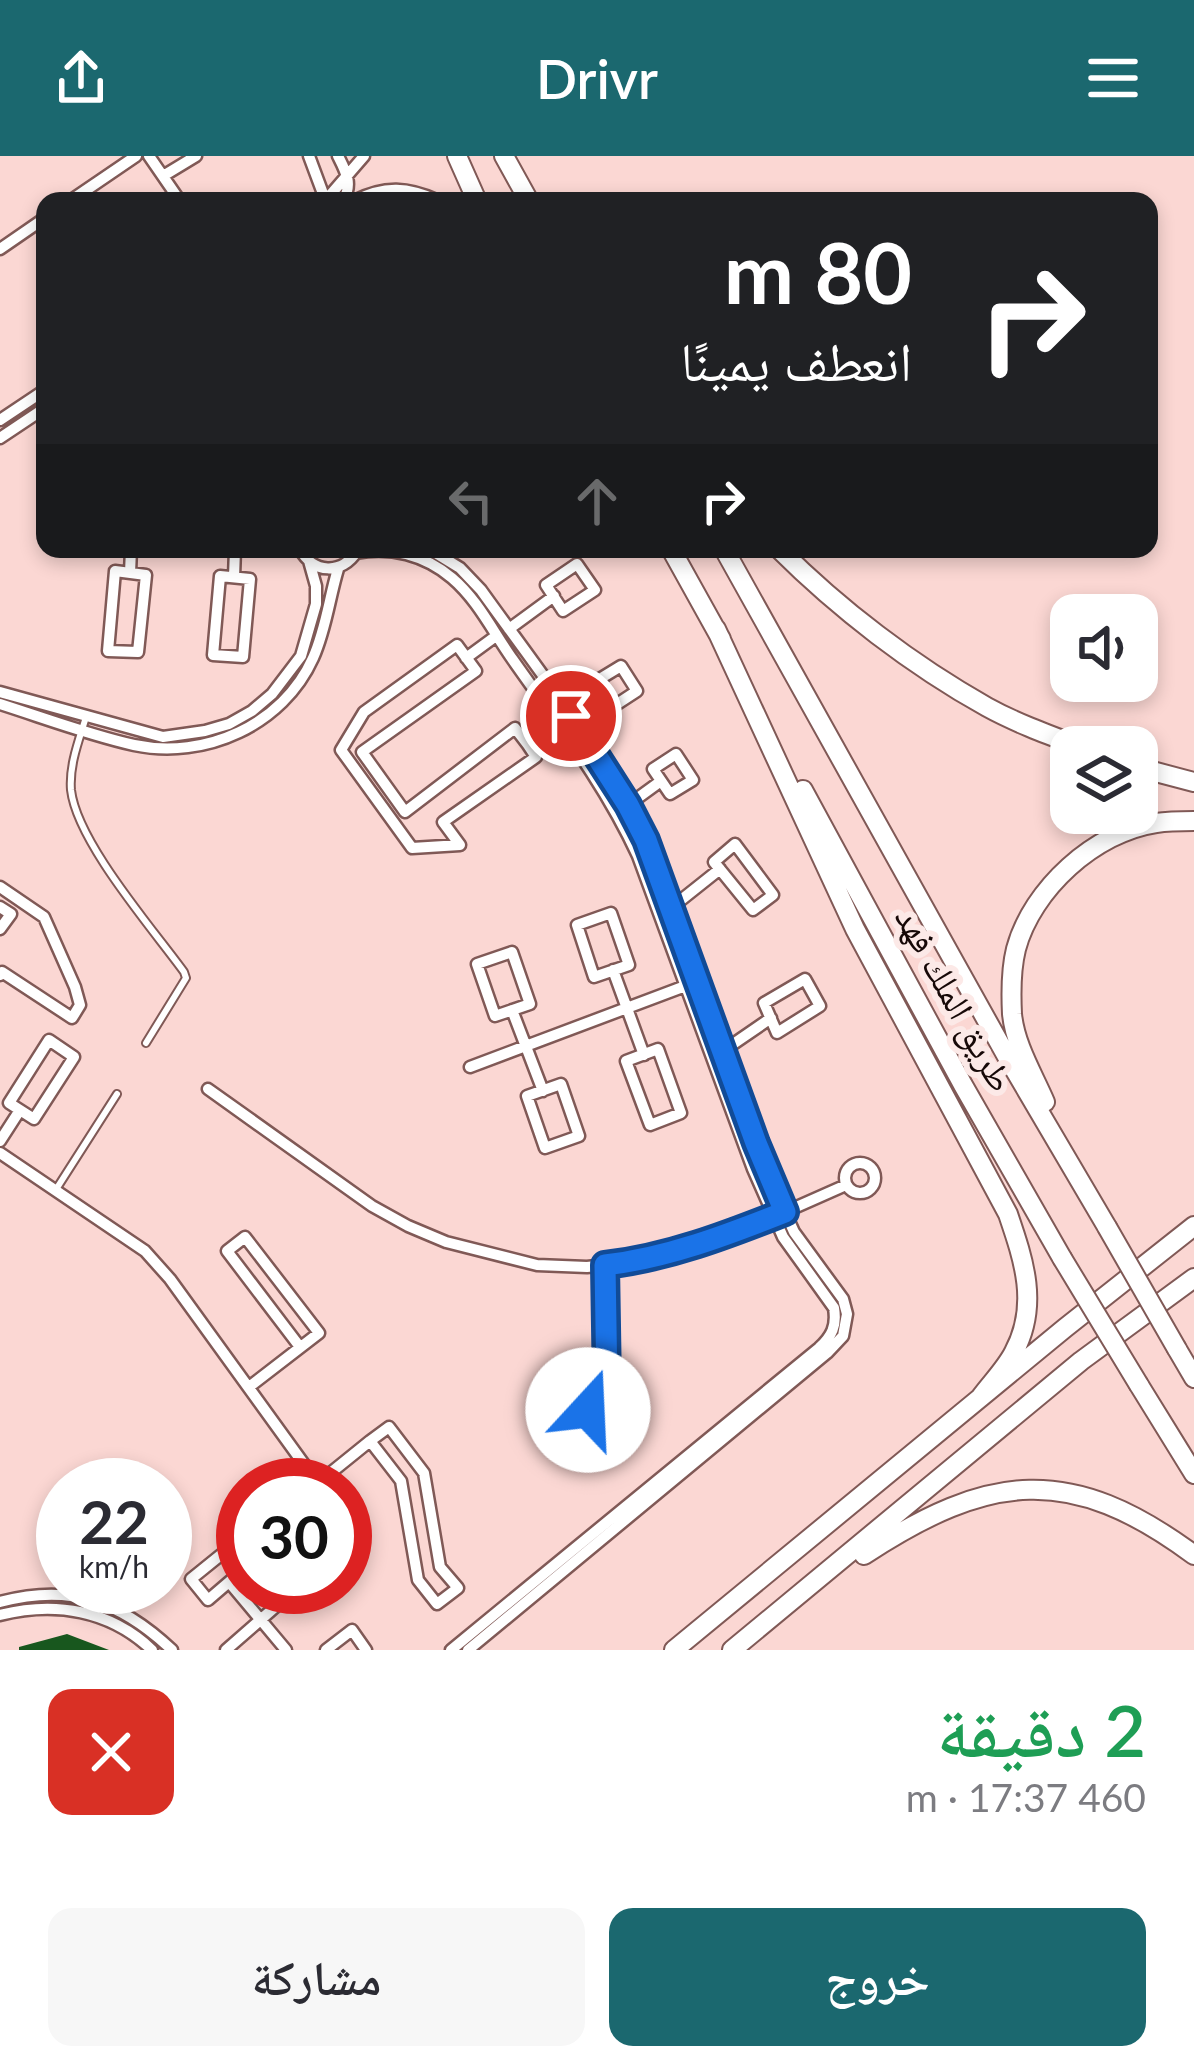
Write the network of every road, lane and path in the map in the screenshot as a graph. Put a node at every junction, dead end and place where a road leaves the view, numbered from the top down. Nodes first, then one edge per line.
1 (136, 156) edge
2 (149, 156) edge
3 (196, 156) edge
4 (309, 156) edge
5 (338, 156) edge
6 (364, 156) edge
7 (457, 156) edge
8 (504, 156) edge
9 (163, 176) junction
10 (348, 176) junction
11 (83, 192) edge
12 (174, 192) edge
13 (321, 192) edge
14 (332, 192) edge
15 (348, 192) edge
16 (376, 192) edge
17 (416, 192) edge
18 (473, 192) edge
19 (525, 192) edge
20 (36, 224) edge
21 (0, 249) edge
22 (36, 396) edge
23 (36, 414) edge
24 (0, 420) edge
25 (0, 438) edge
26 (131, 558) edge
27 (235, 558) edge
28 (305, 558) edge
29 (355, 558) edge
30 (416, 558) edge
31 (455, 558) edge
32 (676, 558) edge
33 (729, 558) edge
34 (789, 558) edge
35 (309, 561) junction
36 (338, 569) junction
37 (130, 573) junction
38 (234, 578) junction
39 (554, 596) junction
40 (509, 629) junction
41 (716, 629) junction
42 (496, 636) junction
43 (466, 658) junction
44 (0, 692) edge
45 (606, 693) dead end
46 (0, 704) edge
47 (565, 720) junction
48 (84, 723) junction
49 (1050, 734) edge
50 (528, 746) junction
51 (1158, 773) edge
52 (662, 781) dead end
53 (1194, 782) edge
54 (628, 805) junction
55 (1194, 820) edge
56 (720, 869) junction
57 (0, 887) edge
58 (0, 907) edge
59 (671, 908) junction
60 (0, 929) edge
61 (613, 970) junction
62 (0, 975) edge
63 (688, 985) junction
64 (627, 1008) junction
65 (512, 1010) junction
66 (771, 1018) junction
67 (146, 1042) dead end
68 (526, 1046) junction
69 (723, 1051) junction
70 (644, 1054) junction
71 (470, 1067) dead end
72 (208, 1089) dead end
73 (543, 1091) junction
74 (117, 1094) dead end
75 (20, 1110) junction
76 (0, 1141) edge
77 (0, 1154) edge
78 (846, 1185) dead end
79 (55, 1191) junction
80 (1090, 1199) junction
81 (780, 1214) junction
82 (1194, 1226) edge
83 (605, 1265) junction
84 (1194, 1278) edge
85 (300, 1347) dead end
86 (1194, 1378) edge
87 (249, 1387) junction
88 (607, 1387) dead end
89 (980, 1398) junction
90 (370, 1441) junction
91 (300, 1458) edge
92 (349, 1458) edge
93 (1194, 1474) edge
94 (1194, 1555) edge
95 (216, 1559) edge
96 (216, 1593) edge
97 (0, 1602) edge
98 (790, 1603) junction
99 (257, 1614) edge
100 (267, 1614) edge
101 (0, 1616) edge
102 (261, 1619) junction
103 (152, 1650) edge
104 (172, 1650) edge
105 (226, 1650) edge
106 (286, 1650) edge
107 (326, 1650) edge
108 (366, 1650) edge
109 (451, 1650) edge
110 (468, 1650) edge
111 (674, 1650) edge
112 (733, 1650) edge

1 - 11 street
2 - 9 street
3 - 9 street
4 - 13 street
5 - 10 street
6 - 10 street
7 - 18 highway
8 - 19 highway
9 - 12 street
10 - 14 street
10 - 15 street
16 - 17 street
20 - 21 street
22 - 24 street
23 - 25 street
26 - 37 street
27 - 38 street
28 - 35 street
29 - 36 street
30 - 42 street
31 - 40 street
32 - 41 highway, طريق الملك فهد
33 - 80 highway, طريق الملك فهد
34 - 49 highway
35 - 36 street
35 - 48 street
36 - 48 street
37 - 37 street
38 - 38 street
39 - 39 street
39 - 40 street
40 - 47 street
41 - 89 highway
41 - 93 highway, طريق الملك فهد, bridge
42 - 43 street
42 - 47 street
43 - 50 street
43 - 50 street
44 - 48 street
45 - 47 street
46 - 48 street
47 - 50 street
47 - 54 street
47 - 63 street
48 - 67 lane
51 - 53 highway
52 - 54 street
54 - 59 street
55 - 80 highway
56 - 56 street
56 - 59 street
57 - 62 street
58 - 60 street
59 - 69 street
61 - 61 street
61 - 64 street
63 - 64 street
63 - 81 street
64 - 68 street
64 - 70 street
65 - 65 street
65 - 68 street
66 - 66 street
66 - 69 street
68 - 71 street
68 - 73 street
69 - 81 street
70 - 70 street
72 - 83 street
73 - 73 street
74 - 79 lane
75 - 75 street
75 - 76 street
77 - 79 street
78 - 81 street
79 - 87 street
80 - 86 highway, طريق الملك فهد, bridge
81 - 83 street
81 - 109 street
81 - 110 street
82 - 89 highway
83 - 88 street
84 - 98 highway
85 - 87 street
87 - 91 street
89 - 111 highway
90 - 90 street
90 - 92 street
94 - 98 highway
95 - 96 street
97 - 104 street
98 - 112 highway
99 - 102 street
100 - 102 street
101 - 103 street
102 - 105 street
102 - 106 street
107 - 108 street

